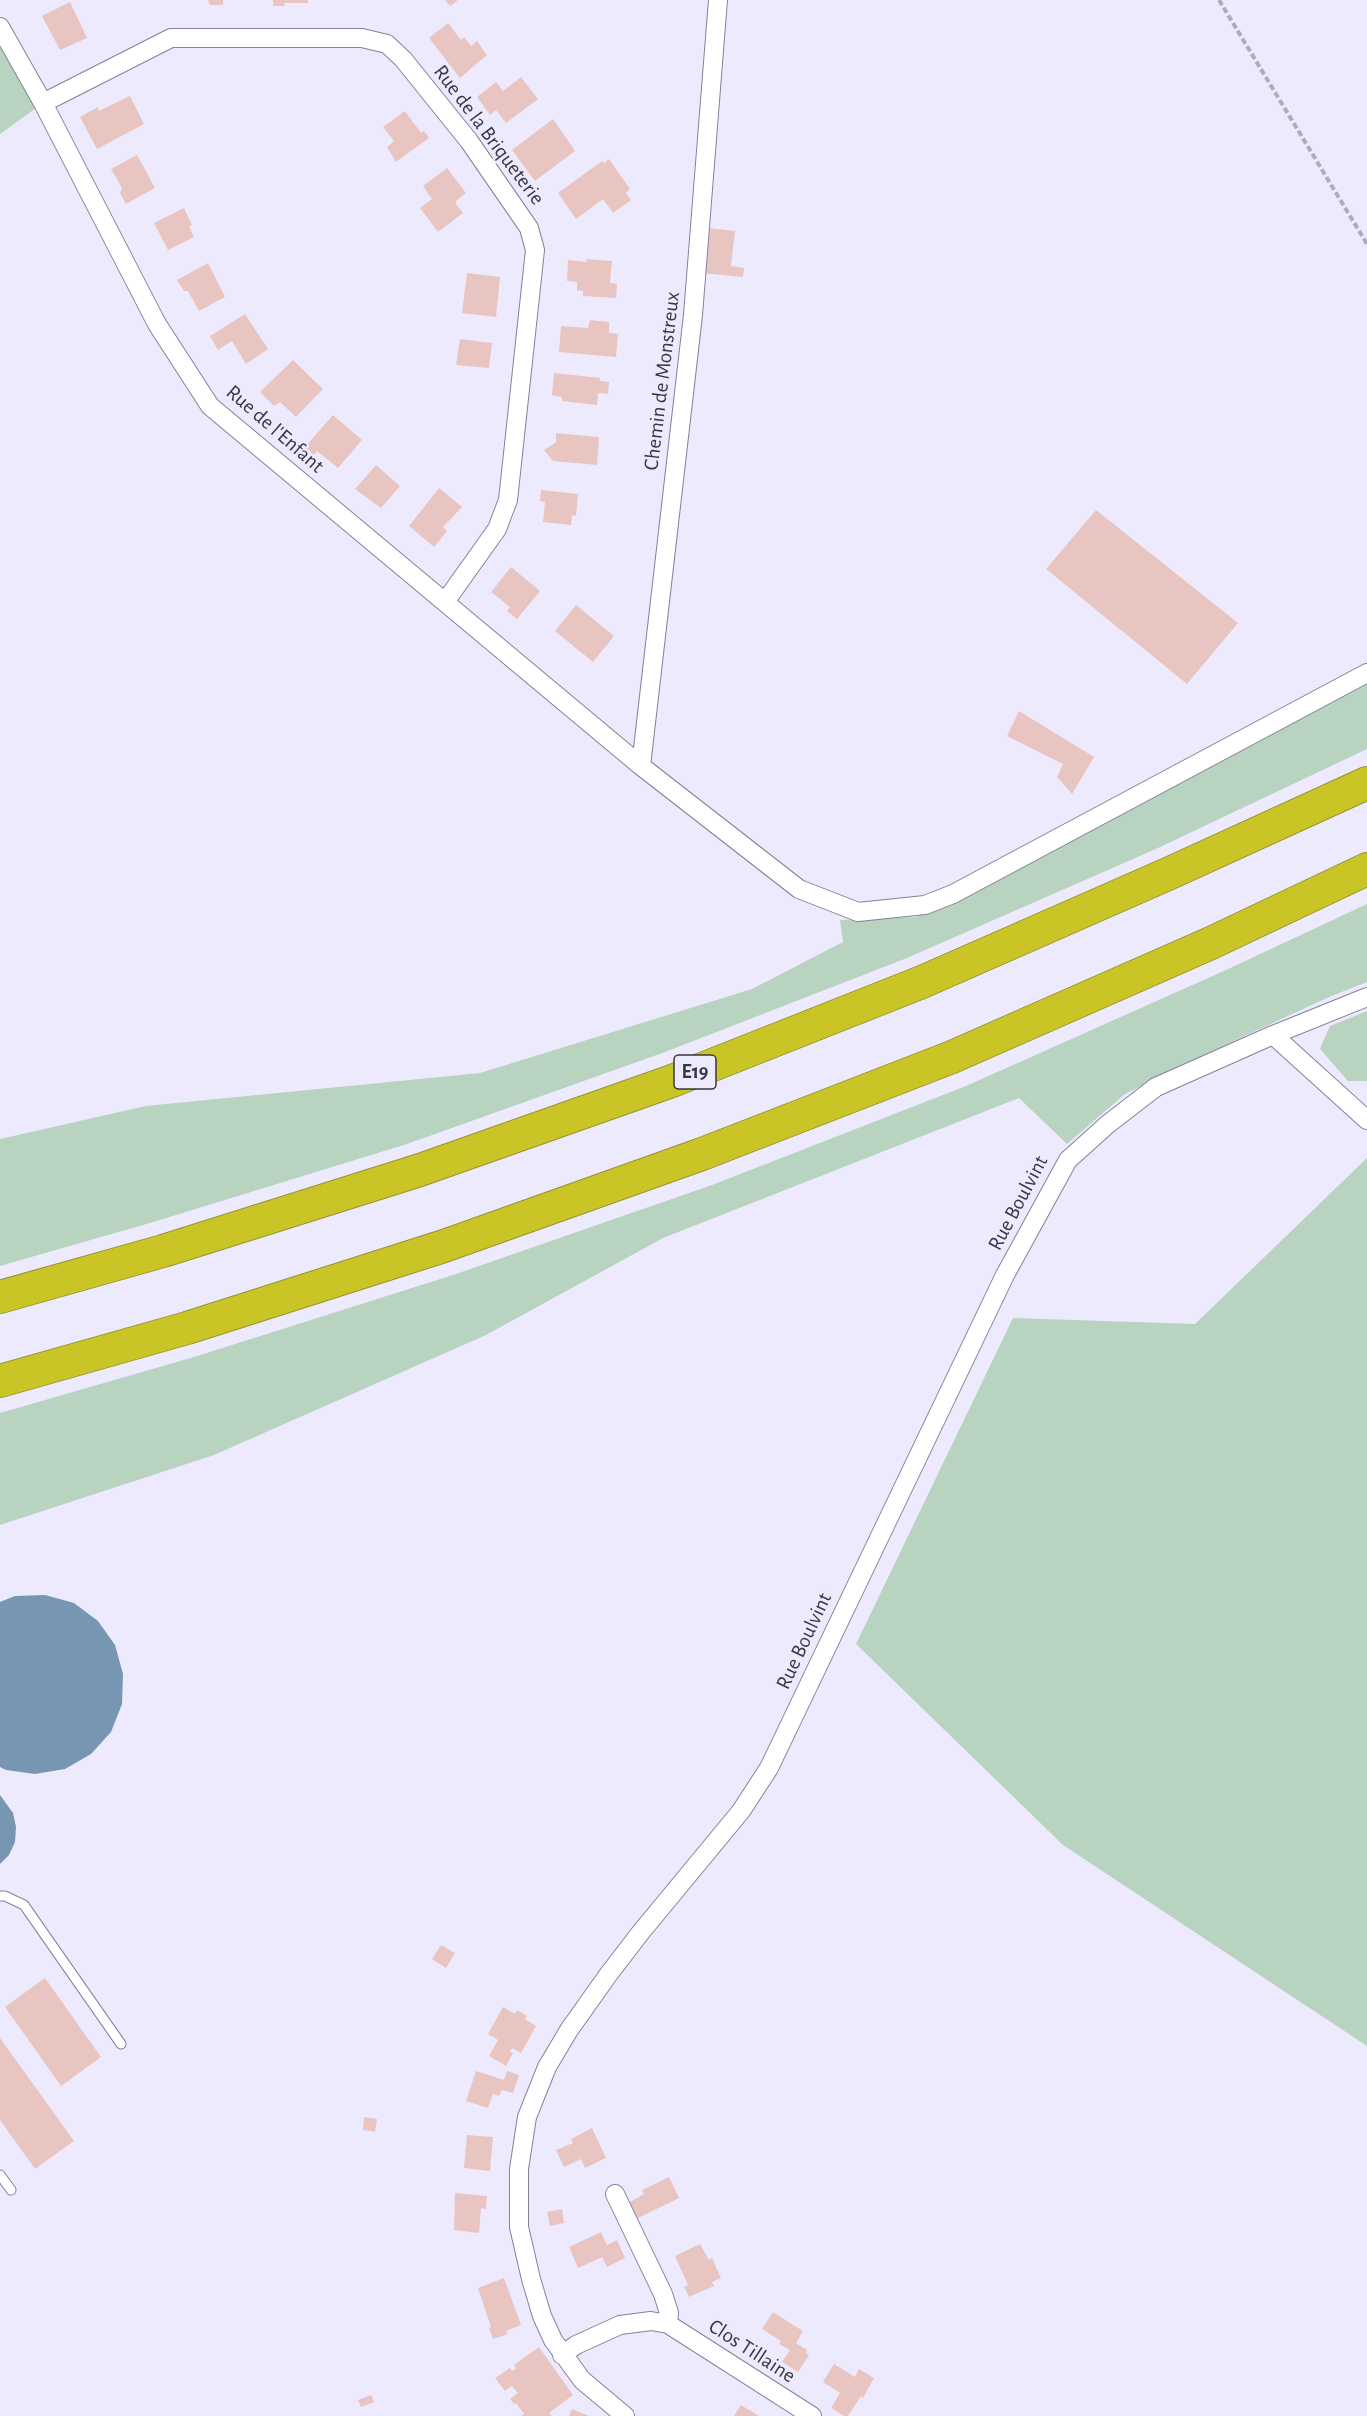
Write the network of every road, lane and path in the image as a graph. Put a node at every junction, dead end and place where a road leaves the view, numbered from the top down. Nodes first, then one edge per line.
1 (718, 0) edge
2 (1218, 0) edge
3 (0, 27) edge
4 (44, 103) junction
5 (1367, 244) edge
6 (445, 602) junction
7 (1367, 673) edge
8 (641, 766) junction
9 (1367, 783) edge
10 (1367, 870) edge
11 (1367, 997) edge
12 (1273, 1035) junction
13 (1367, 1120) edge
14 (0, 1297) edge
15 (0, 1381) edge
16 (0, 1896) edge
17 (121, 2044) dead end
18 (0, 2175) edge
19 (11, 2190) dead end
20 (615, 2194) dead end
21 (668, 2324) junction
22 (562, 2355) junction
23 (625, 2416) edge
24 (812, 2416) edge

1 - 8 street, Chemin de Monstreux
2 - 5 path
3 - 4 street, Rue de l'Enfant
4 - 6 street, Rue de l'Enfant
4 - 6 street, Rue de la Briqueterie
6 - 8 street, Rue de l'Enfant
7 - 8 street, Rue de l'Enfant
9 - 14 highway, E19
10 - 15 highway
11 - 12 street, Rue Boulvint
12 - 13 street
12 - 22 street, Rue Boulvint
16 - 17 lane
18 - 19 lane
20 - 21 street
21 - 22 street, Clos Tillaine
21 - 24 street, Clos Tillaine
22 - 23 street, Rue Boulvint

